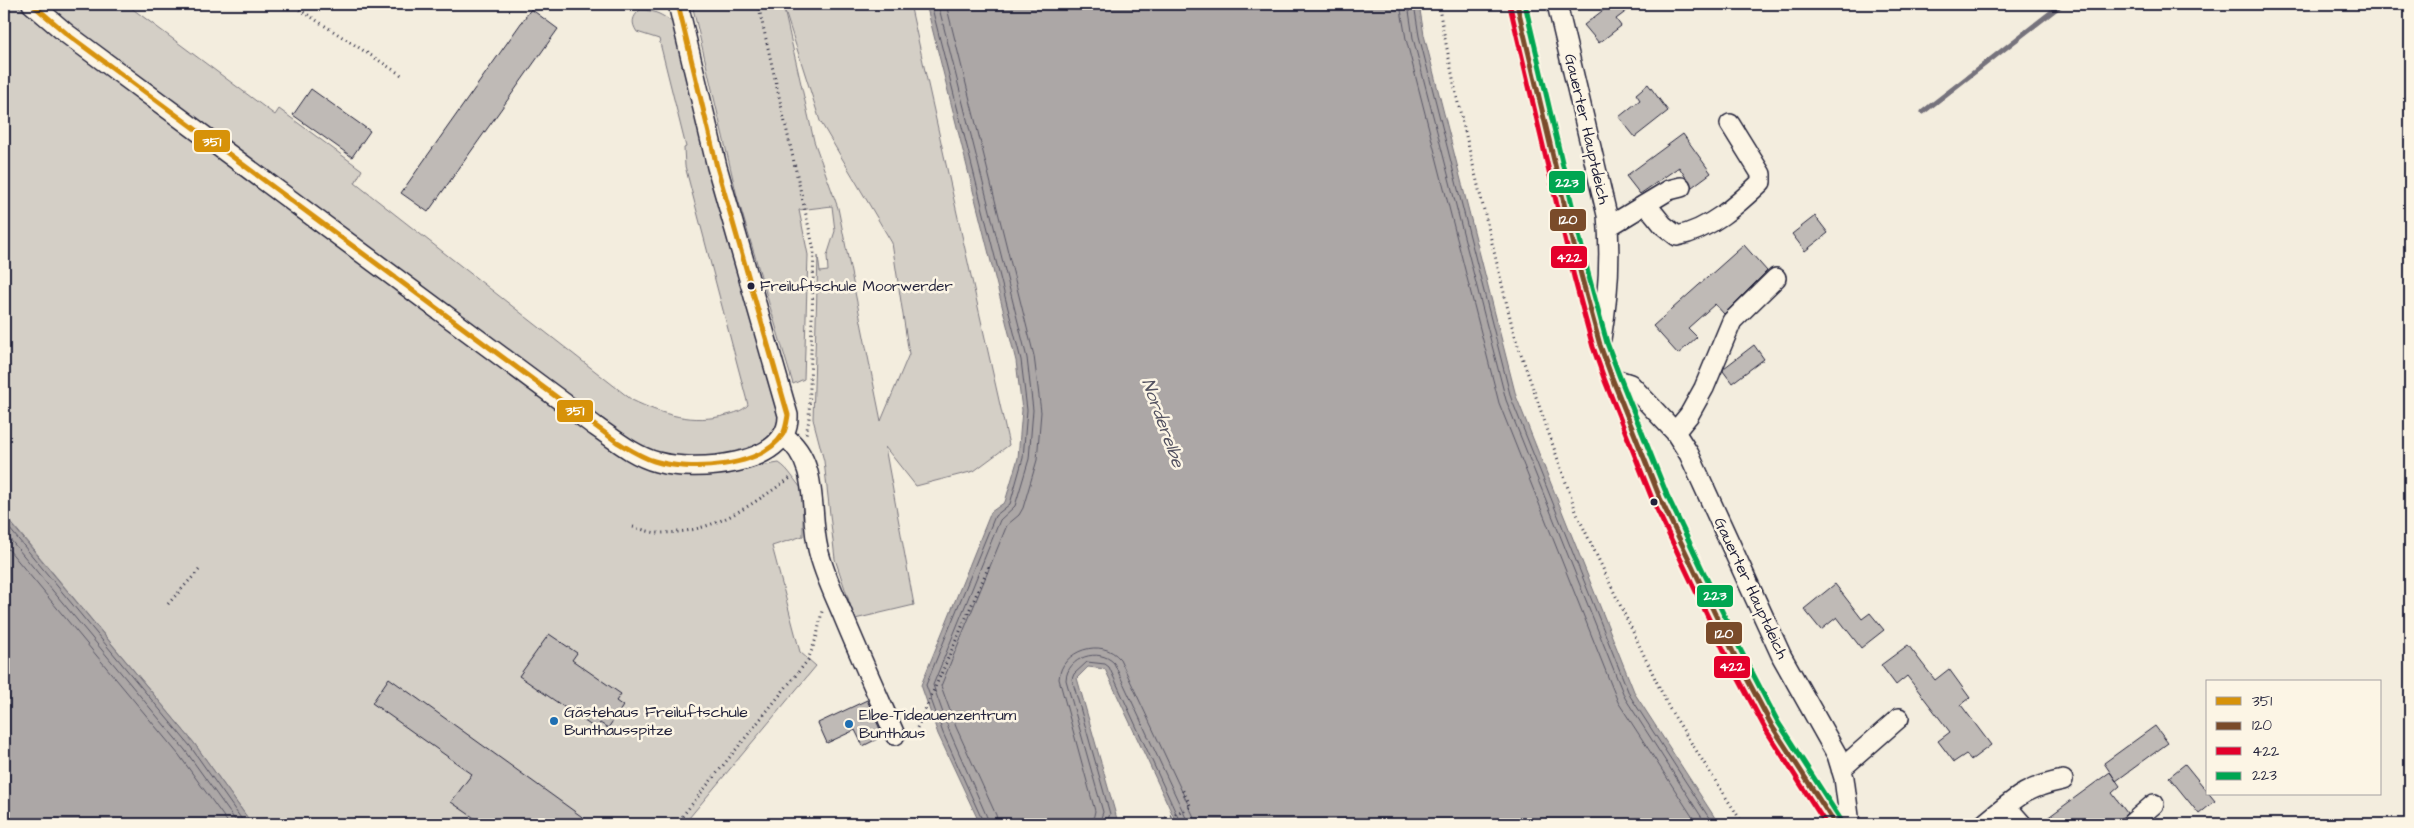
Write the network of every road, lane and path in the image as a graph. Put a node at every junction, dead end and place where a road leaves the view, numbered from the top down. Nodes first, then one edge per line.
1 (32, 4) edge
2 (291, 4) edge
3 (678, 4) edge
4 (758, 4) edge
5 (1438, 4) edge
6 (1517, 4) edge
7 (1557, 4) edge
8 (403, 76) dead end
9 (1730, 124) dead end
10 (1682, 187) dead end
11 (1646, 204) junction
12 (1608, 227) junction
13 (1776, 278) dead end
14 (1600, 346) junction
15 (1612, 378) junction
16 (1675, 432) junction
17 (791, 442) junction
18 (806, 468) junction
19 (633, 527) dead end
20 (989, 566) dead end
21 (199, 570) dead end
22 (168, 604) dead end
23 (822, 607) dead end
24 (1898, 718) dead end
25 (904, 737) joint
26 (1841, 769) junction
27 (2063, 780) dead end
28 (1182, 790) dead end
29 (2154, 804) dead end
30 (2006, 806) junction
31 (676, 824) edge
32 (1152, 824) edge
33 (1743, 824) edge
34 (1835, 824) edge
35 (1850, 824) edge
36 (1984, 824) edge
37 (2022, 824) edge
38 (2131, 824) edge

1 - 17 street
2 - 8 path
3 - 17 street
4 - 17 path
5 - 33 path
6 - 14 street
7 - 12 street, Gauerter Hauptdeich
9 - 11 street
10 - 11 street
11 - 12 street
12 - 14 street, Gauerter Hauptdeich
13 - 16 street
14 - 15 street
15 - 16 street, Gauerter Hauptdeich
15 - 34 street
16 - 26 street, Gauerter Hauptdeich
17 - 18 street
18 - 19 path
18 - 25 street
20 - 25 path
21 - 22 path
23 - 31 path
24 - 26 street
26 - 35 street, Gauerter Hauptdeich
27 - 30 street
28 - 32 path
29 - 38 street
30 - 36 street
30 - 37 street

